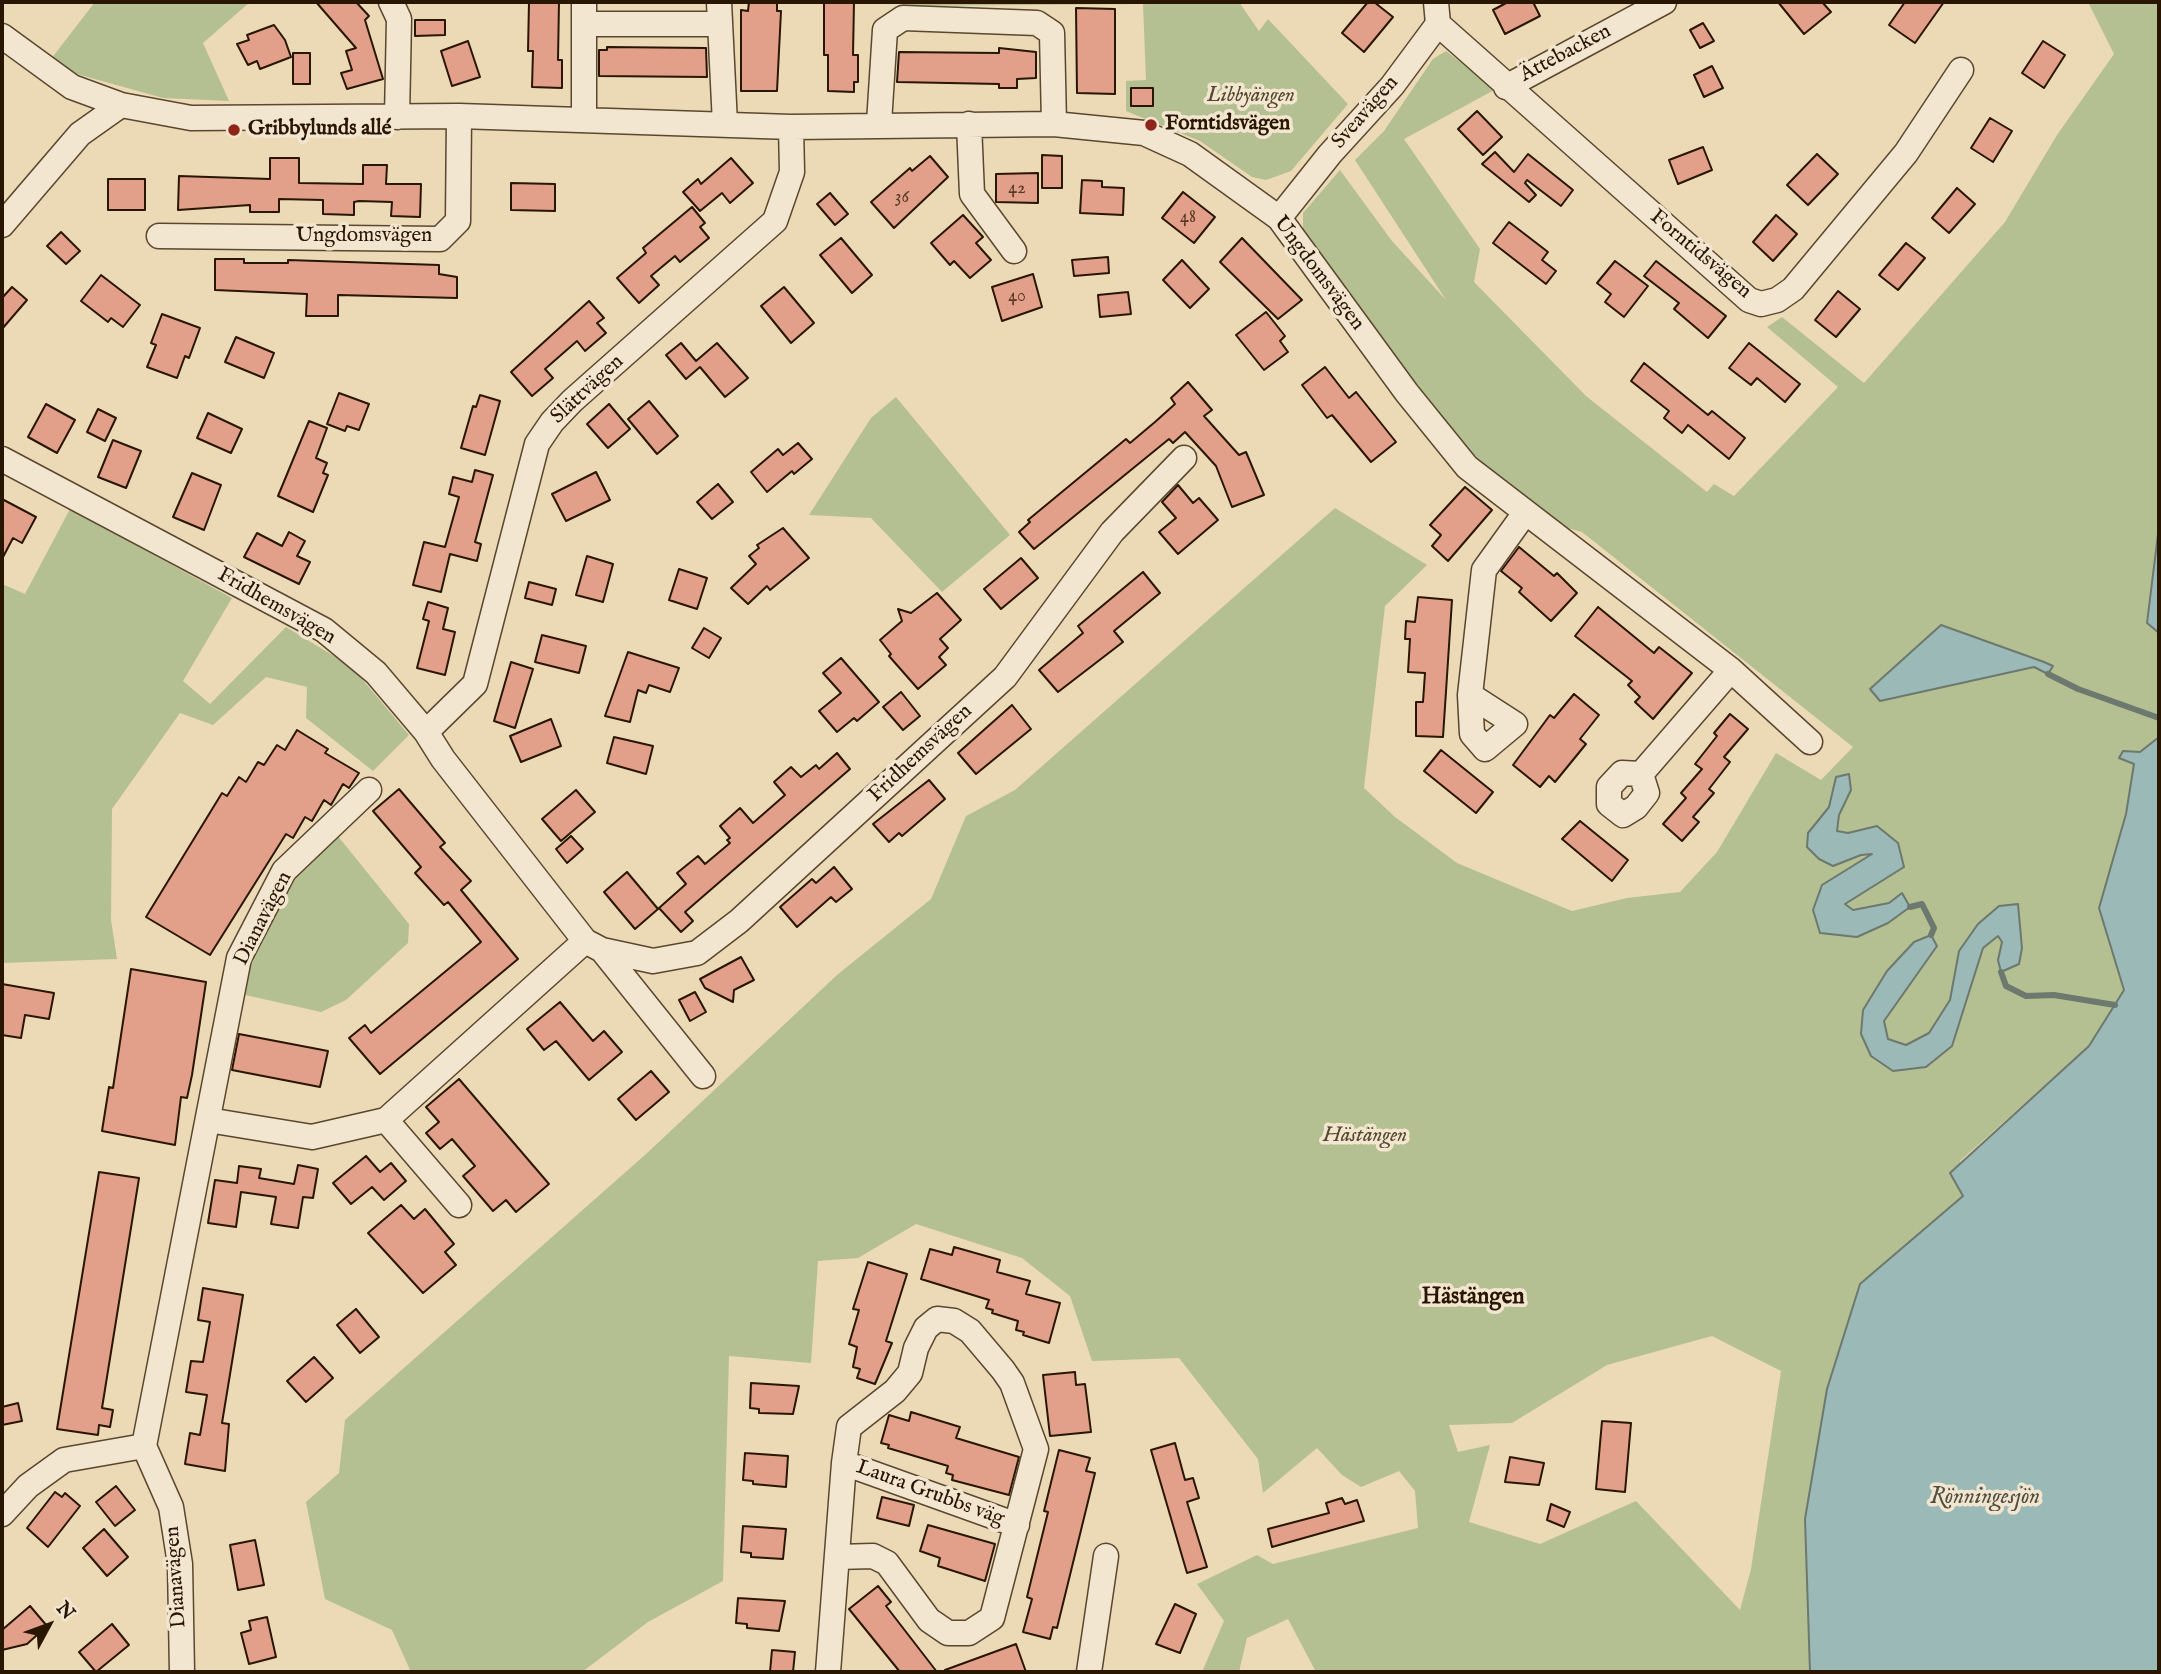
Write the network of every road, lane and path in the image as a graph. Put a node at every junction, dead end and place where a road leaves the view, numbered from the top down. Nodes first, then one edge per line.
1 (391, 2) edge
2 (1664, 2) edge
3 (584, 13) edge
4 (720, 13) edge
5 (1437, 13) edge
6 (2, 36) edge
7 (1961, 70) dead end
8 (1506, 87) junction
9 (121, 105) junction
10 (459, 116) junction
11 (397, 117) junction
12 (584, 120) junction
13 (879, 123) junction
14 (725, 124) junction
15 (969, 124) junction
16 (1054, 124) junction
17 (791, 127) junction
18 (1279, 218) junction
19 (2, 225) edge
20 (159, 236) dead end
21 (1014, 251) dead end
22 (1184, 458) dead end
23 (2, 459) edge
24 (1525, 513) junction
25 (1731, 670) junction
26 (1470, 695) dead end
27 (426, 732) junction
28 (1810, 742) dead end
29 (1641, 774) dead end
30 (369, 790) dead end
31 (594, 946) junction
32 (703, 1076) dead end
33 (208, 1119) junction
34 (386, 1120) junction
35 (459, 1205) dead end
36 (144, 1446) junction
37 (844, 1462) junction
38 (2, 1514) edge
39 (1017, 1525) junction
40 (1106, 1556) dead end
41 (837, 1557) junction
42 (182, 1672) edge
43 (828, 1672) edge
44 (1088, 1672) edge

1 - 11 street
2 - 8 street, Ättebacken
3 - 4 street
3 - 12 street
4 - 14 street
5 - 8 street, Forntidsvägen
5 - 18 street, Sveavägen
6 - 9 street, Ungdomsvägen
7 - 8 street, Forntidsvägen
9 - 11 street, Ungdomsvägen
9 - 19 street
10 - 11 street, Ungdomsvägen
10 - 12 street, Ungdomsvägen
10 - 20 street, Ungdomsvägen
12 - 14 street, Ungdomsvägen
13 - 15 street, Ungdomsvägen
13 - 16 street
13 - 17 street, Ungdomsvägen
14 - 17 street, Ungdomsvägen
15 - 16 street, Ungdomsvägen
15 - 21 street
16 - 18 street, Ungdomsvägen
17 - 27 street, Slättvägen
18 - 24 street, Ungdomsvägen
22 - 31 street, Fridhemsvägen
23 - 27 street, Fridhemsvägen
24 - 25 street, Ungdomsvägen
24 - 26 street
25 - 28 street, Ungdomsvägen
25 - 29 street
27 - 31 street, Fridhemsvägen
30 - 33 street, Dianavägen
31 - 32 street, Fridhemsvägen
31 - 34 street
33 - 34 street
33 - 36 street, Dianavägen
34 - 35 street
36 - 38 street
36 - 42 street, Dianavägen
37 - 39 street, Laura Grubbs väg
37 - 39 street, Laura Grubbs väg
37 - 41 street, Laura Grubbs väg
39 - 41 street, Laura Grubbs väg
40 - 44 street
41 - 43 street, Laura Grubbs väg

